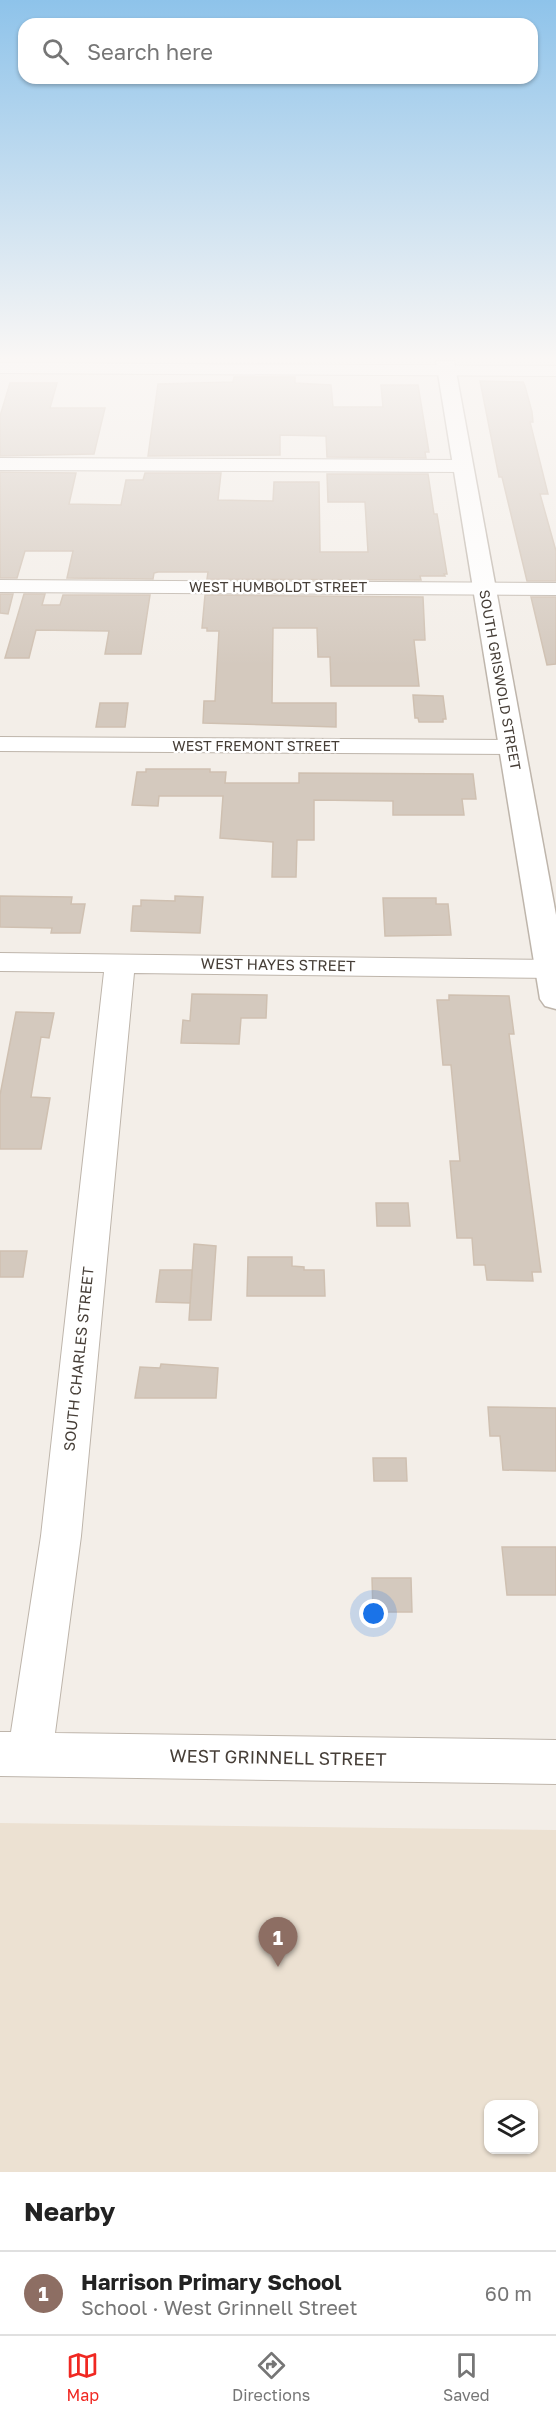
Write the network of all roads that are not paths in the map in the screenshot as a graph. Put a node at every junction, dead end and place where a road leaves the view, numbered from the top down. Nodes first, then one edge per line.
1 (461, 462) edge
2 (0, 464) edge
3 (462, 466) junction
4 (0, 586) edge
5 (484, 588) junction
6 (556, 589) edge
7 (0, 744) edge
8 (512, 747) junction
9 (0, 962) edge
10 (120, 963) junction
11 (553, 968) edge
12 (556, 999) edge
13 (15, 1754) edge
14 (556, 1762) edge

1 - 3 street, SOUTH GRISWOLD STREET
2 - 3 street
3 - 5 street, SOUTH GRISWOLD STREET
4 - 5 street, WEST HUMBOLDT STREET
5 - 6 street, WEST HUMBOLDT STREET
5 - 8 street, SOUTH GRISWOLD STREET
7 - 8 street, WEST FREMONT STREET
8 - 11 street, SOUTH GRISWOLD STREET
9 - 10 street, WEST HAYES STREET
10 - 11 street, WEST HAYES STREET
10 - 13 street, SOUTH CHARLES STREET
11 - 12 street, SOUTH GRISWOLD STREET
13 - 14 street, WEST GRINNELL STREET

